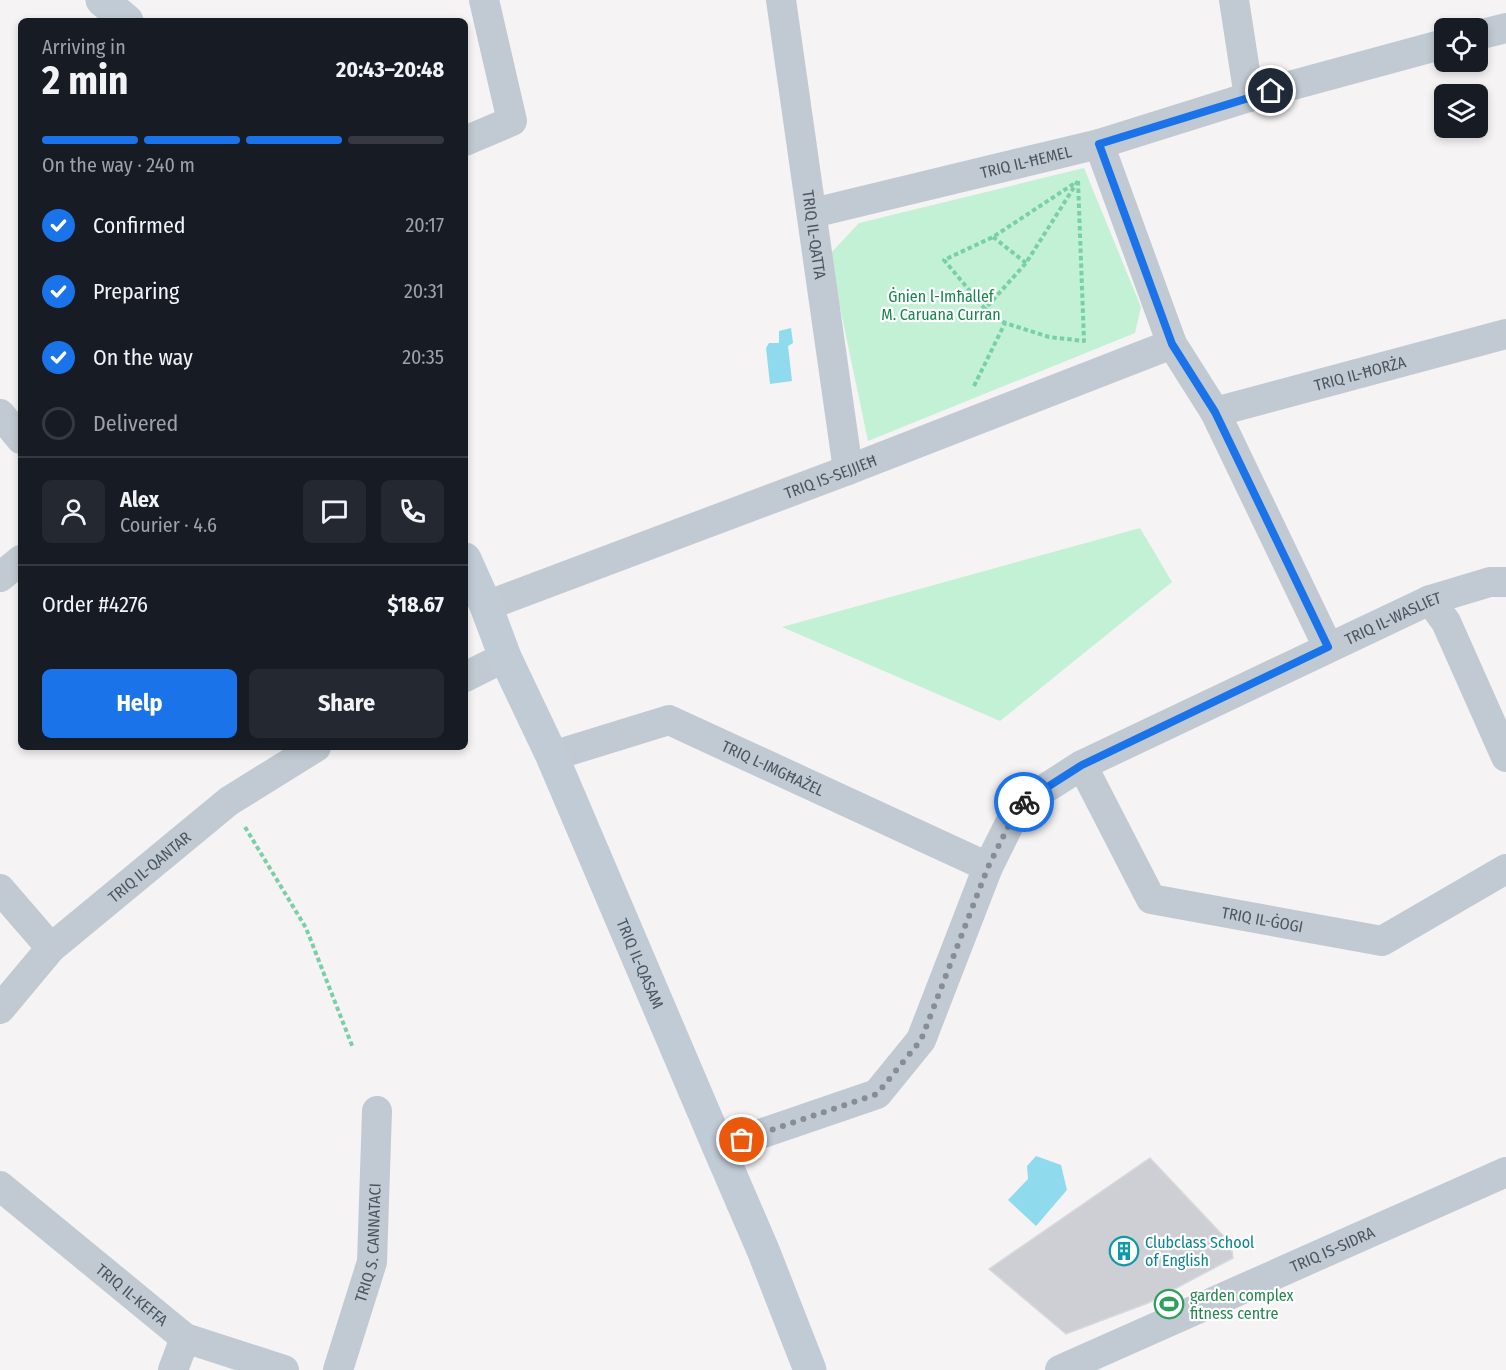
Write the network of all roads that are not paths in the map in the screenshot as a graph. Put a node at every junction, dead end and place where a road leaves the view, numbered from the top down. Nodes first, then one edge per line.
1 (102, 0) edge
2 (484, 0) edge
3 (781, 0) edge
4 (1234, 0) edge
5 (123, 18) edge
6 (1506, 28) edge
7 (1488, 32) edge
8 (1434, 47) edge
9 (1249, 97) junction
10 (468, 140) edge
11 (1099, 144) junction
12 (813, 213) junction
13 (1506, 334) edge
14 (1172, 344) junction
15 (1215, 412) junction
16 (0, 414) edge
17 (18, 436) edge
18 (848, 470) junction
19 (18, 562) edge
20 (468, 566) edge
21 (0, 577) edge
22 (1506, 582) edge
23 (1430, 600) junction
24 (486, 606) junction
25 (1328, 647) junction
26 (505, 657) junction
27 (468, 676) edge
28 (311, 750) edge
29 (552, 756) junction
30 (1506, 757) edge
31 (1082, 765) junction
32 (988, 867) junction
33 (1506, 869) edge
34 (0, 889) edge
35 (51, 948) junction
36 (0, 1009) edge
37 (377, 1111) dead end
38 (719, 1148) junction
39 (1506, 1172) edge
40 (0, 1186) edge
41 (185, 1338) junction
42 (804, 1368) edge
43 (173, 1370) edge
44 (284, 1370) edge
45 (338, 1370) edge
46 (1060, 1370) edge

1 - 5 street
2 - 10 street
3 - 12 street, TRIQ IL-QATTA
4 - 9 street
6 - 7 street
8 - 9 street, TRIQ IL-ĦEMEL
9 - 11 street, TRIQ IL-ĦEMEL
11 - 12 street, TRIQ IL-ĦEMEL
11 - 14 street
12 - 18 street, TRIQ IL-QATTA
13 - 15 street, TRIQ IL-ĦORŻA
14 - 15 street
14 - 18 street, TRIQ IS-SEJJIEĦ
15 - 25 street
16 - 17 street
18 - 24 street, TRIQ IS-SEJJIEĦ
19 - 21 street
20 - 24 street, TRIQ IL-QASAM
22 - 23 street, TRIQ IL-WASLIET
23 - 25 street, TRIQ IL-WASLIET
23 - 30 street
24 - 26 street, TRIQ IL-QASAM
25 - 31 street, TRIQ IL-WASLIET
26 - 27 street
26 - 29 street, TRIQ IL-QASAM
28 - 35 street, TRIQ IL-QANTAR
29 - 32 street, TRIQ L-IMGĦAŻEL
29 - 38 street, TRIQ IL-QASAM
31 - 32 street, TRIQ IL-WASLIET
31 - 33 street, TRIQ IL-ĠOGI
32 - 38 street, TRIQ IL-WASLIET
34 - 35 street
35 - 36 street, TRIQ IL-QANTAR
37 - 45 street, TRIQ S. CANNATACI
38 - 42 street, TRIQ IL-QASAM
39 - 46 street, TRIQ IS-SIDRA
40 - 41 street, TRIQ IL-KEFFA
41 - 43 street
41 - 44 street, TRIQ IL-KEFFA

